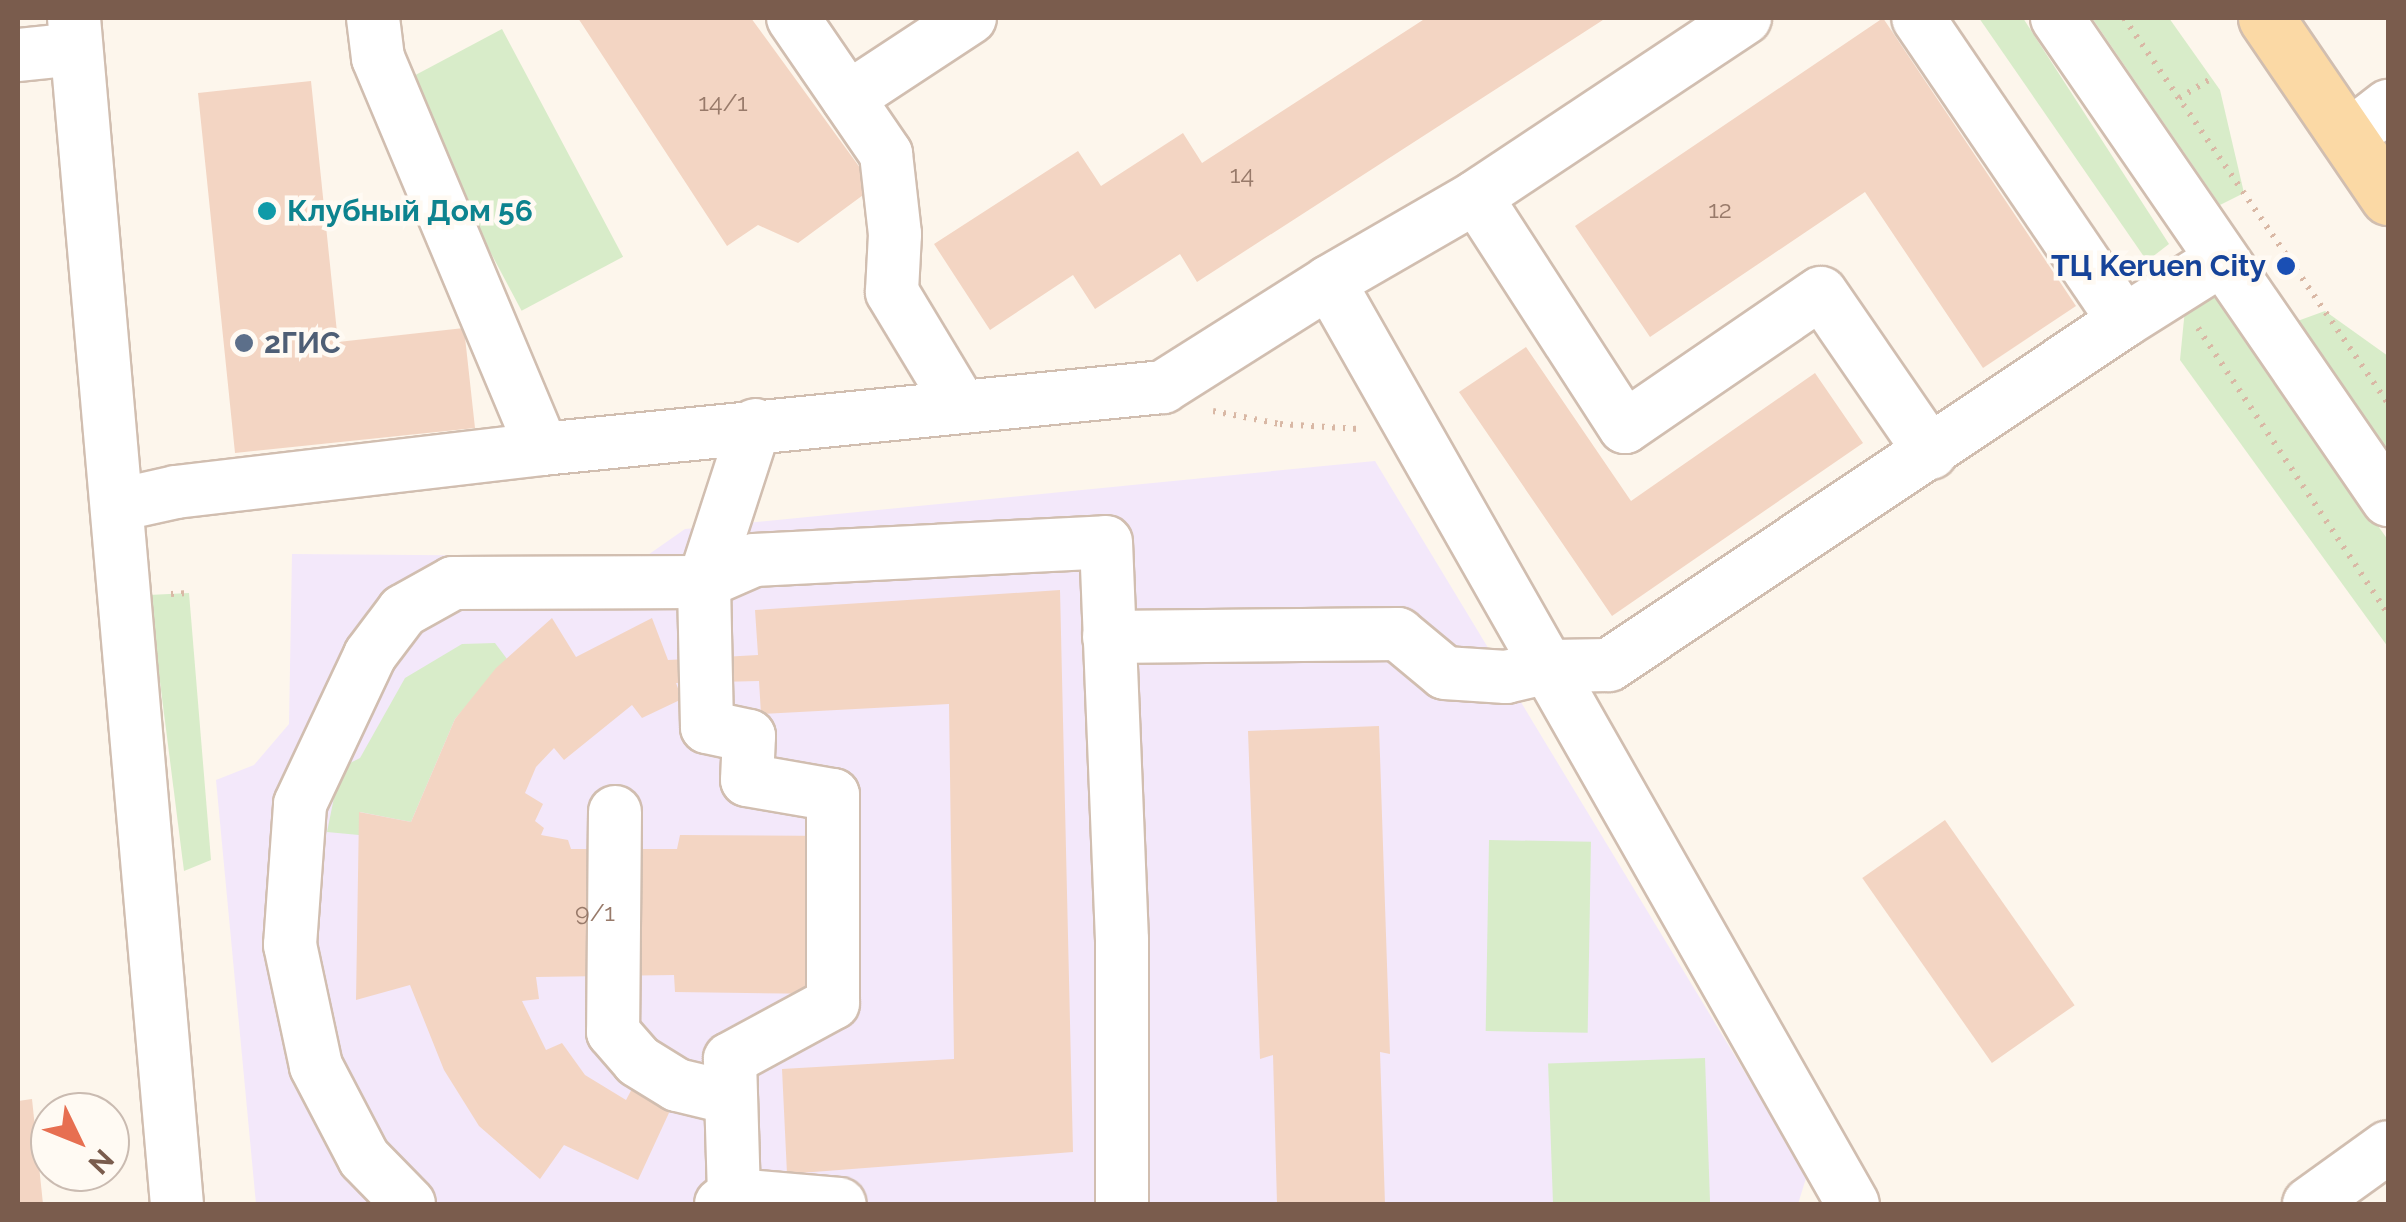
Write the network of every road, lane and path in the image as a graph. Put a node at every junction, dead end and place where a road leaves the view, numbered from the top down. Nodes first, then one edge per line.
1 (372, 18) edge
2 (793, 18) edge
3 (970, 18) edge
4 (1745, 18) edge
5 (1918, 18) edge
6 (2057, 18) edge
7 (2124, 18) edge
8 (2266, 18) edge
9 (75, 33) edge
10 (18, 55) edge
11 (2212, 78) dead end
12 (848, 98) junction
13 (2178, 98) junction
14 (2368, 122) edge
15 (1476, 197) junction
16 (2388, 197) edge
17 (2222, 260) junction
18 (1329, 282) junction
19 (2175, 293) junction
20 (2124, 322) junction
21 (959, 402) junction
22 (2388, 404) edge
23 (1192, 407) dead end
24 (755, 425) junction
25 (1366, 429) dead end
26 (542, 449) junction
27 (1931, 453) junction
28 (2388, 500) edge
29 (118, 505) junction
30 (704, 582) junction
31 (2388, 614) edge
32 (1109, 637) junction
33 (1552, 666) junction
34 (616, 812) dead end
35 (727, 1097) junction
36 (2388, 1147) edge
37 (727, 1200) edge
38 (177, 1204) edge
39 (409, 1204) edge
40 (840, 1204) edge
41 (1122, 1204) edge
42 (1854, 1204) edge
43 (2309, 1204) edge

1 - 26 lane
2 - 12 lane
3 - 12 lane
4 - 15 lane
5 - 20 lane
6 - 17 lane
7 - 13 path
8 - 14 main road
9 - 10 lane
9 - 29 lane
11 - 13 path
12 - 21 lane
13 - 22 path
14 - 16 main road
15 - 18 lane
15 - 27 lane
17 - 19 lane
17 - 28 lane
18 - 21 lane
18 - 33 lane
19 - 20 lane
19 - 31 path
20 - 27 lane
21 - 24 lane
23 - 25 path
24 - 26 lane
24 - 30 lane
26 - 29 lane
27 - 33 lane
29 - 38 lane
30 - 32 lane
30 - 35 lane
30 - 39 lane
32 - 33 lane
32 - 41 lane
33 - 42 lane
34 - 35 lane
35 - 37 lane
36 - 43 lane
37 - 40 lane

